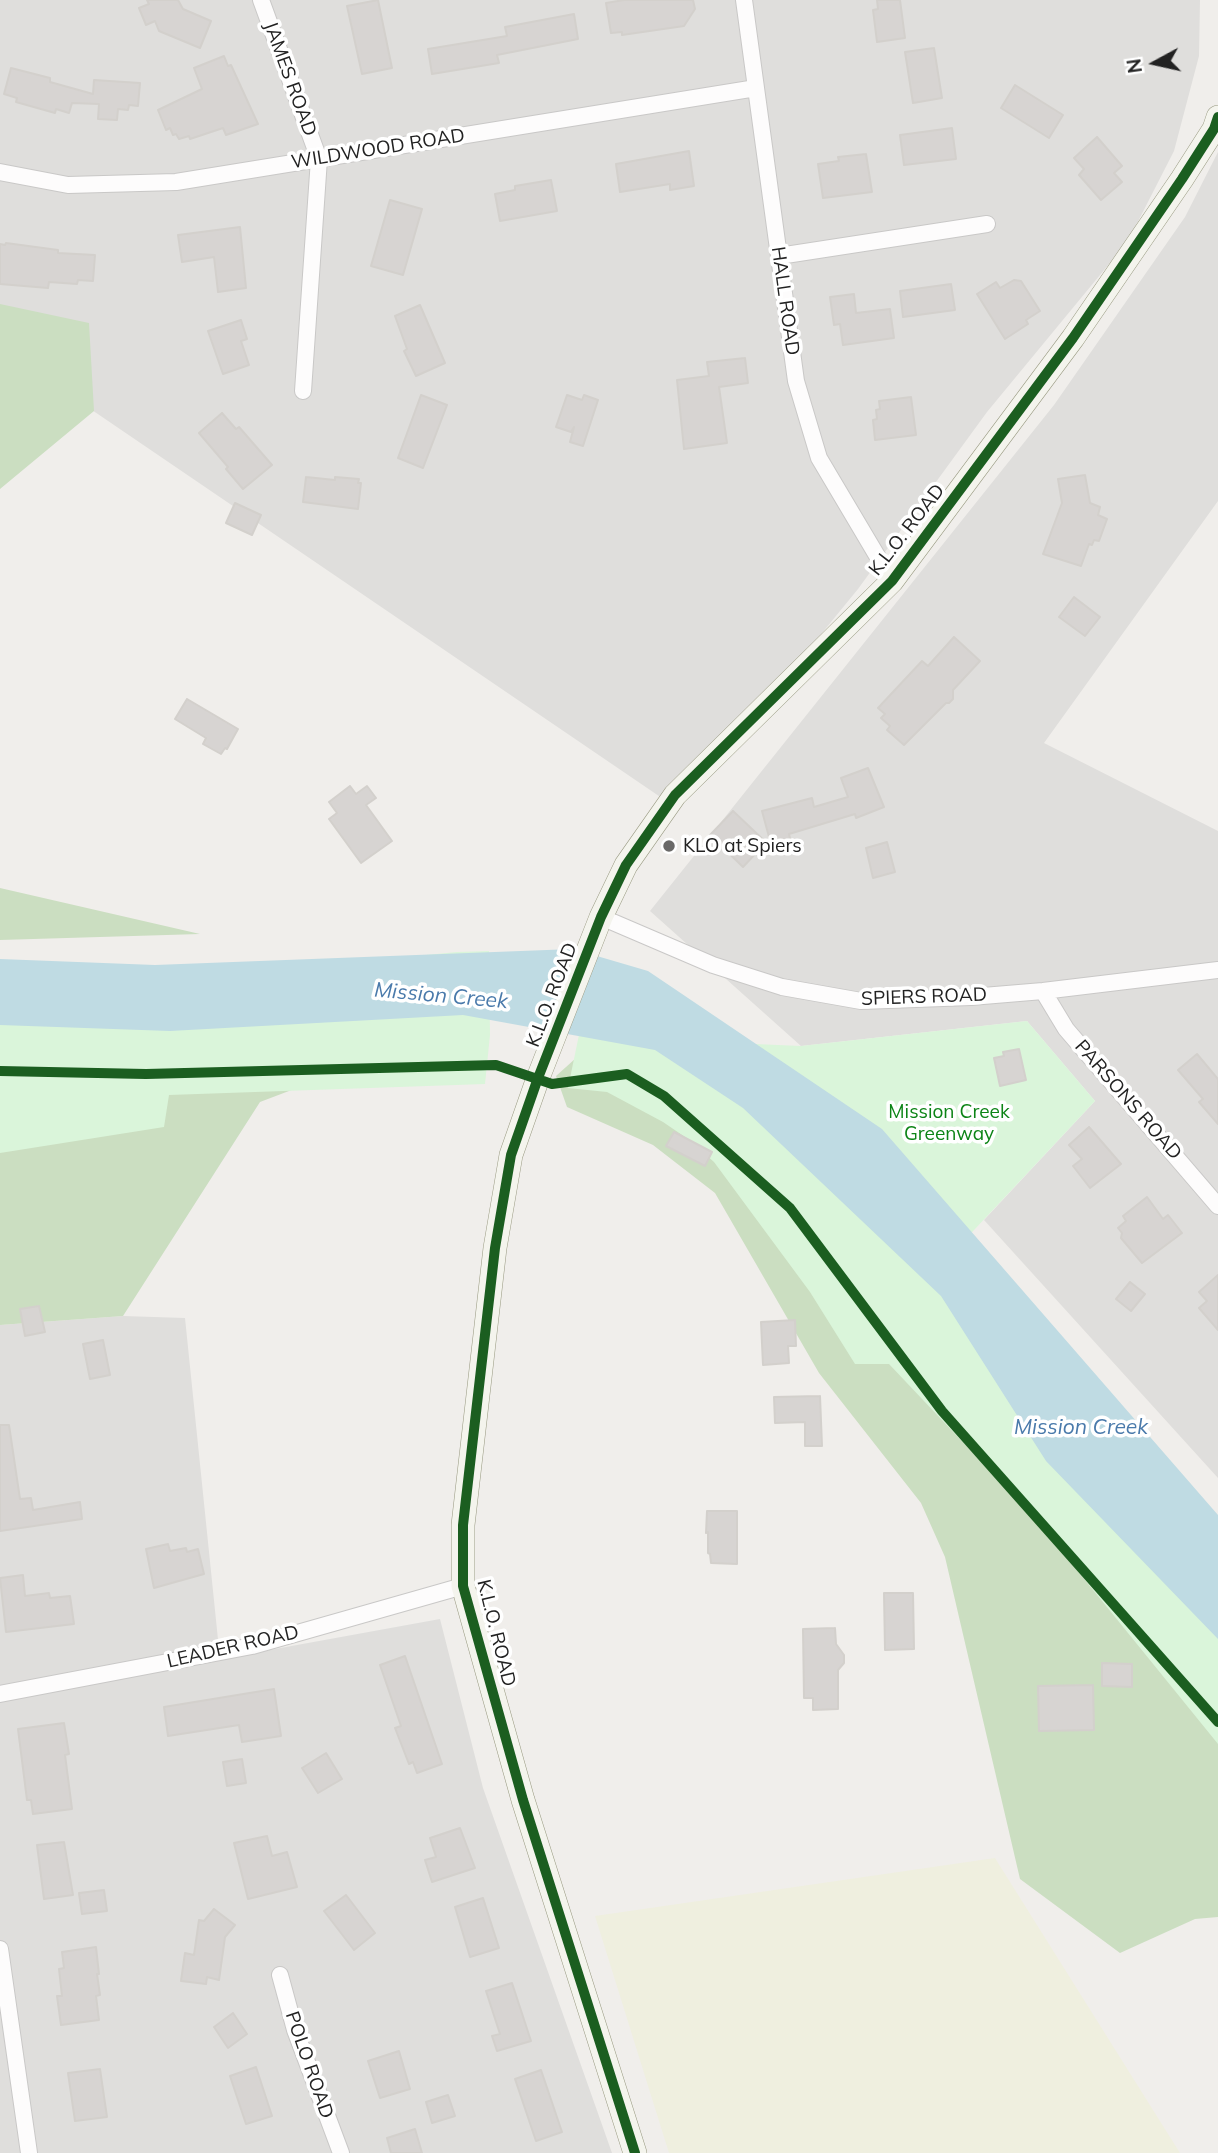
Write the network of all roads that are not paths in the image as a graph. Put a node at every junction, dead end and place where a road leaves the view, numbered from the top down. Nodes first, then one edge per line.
1 (261, 0) edge
2 (744, 0) edge
3 (756, 88) junction
4 (1218, 117) edge
5 (319, 159) junction
6 (0, 172) edge
7 (987, 225) dead end
8 (779, 256) junction
9 (303, 391) dead end
10 (892, 581) junction
11 (601, 917) junction
12 (1218, 970) edge
13 (1043, 991) junction
14 (1218, 1206) edge
15 (463, 1586) junction
16 (0, 1695) edge
17 (0, 1950) edge
18 (280, 1975) dead end
19 (29, 2153) edge
20 (341, 2153) edge
21 (635, 2153) edge

1 - 5 street, JAMES ROAD
2 - 3 street, HALL ROAD
3 - 5 street, WILDWOOD ROAD
3 - 8 street, HALL ROAD
4 - 10 main road, K.L.O. ROAD
5 - 6 street, WILDWOOD ROAD
5 - 9 street
7 - 8 street
8 - 10 street, HALL ROAD
10 - 11 main road, K.L.O. ROAD
11 - 13 street, SPIERS ROAD
11 - 15 main road, K.L.O. ROAD
12 - 13 street, SPIERS ROAD
13 - 14 street, PARSONS ROAD
15 - 16 street, LEADER ROAD
15 - 21 main road, K.L.O. ROAD
17 - 19 street
18 - 20 street, POLO ROAD

